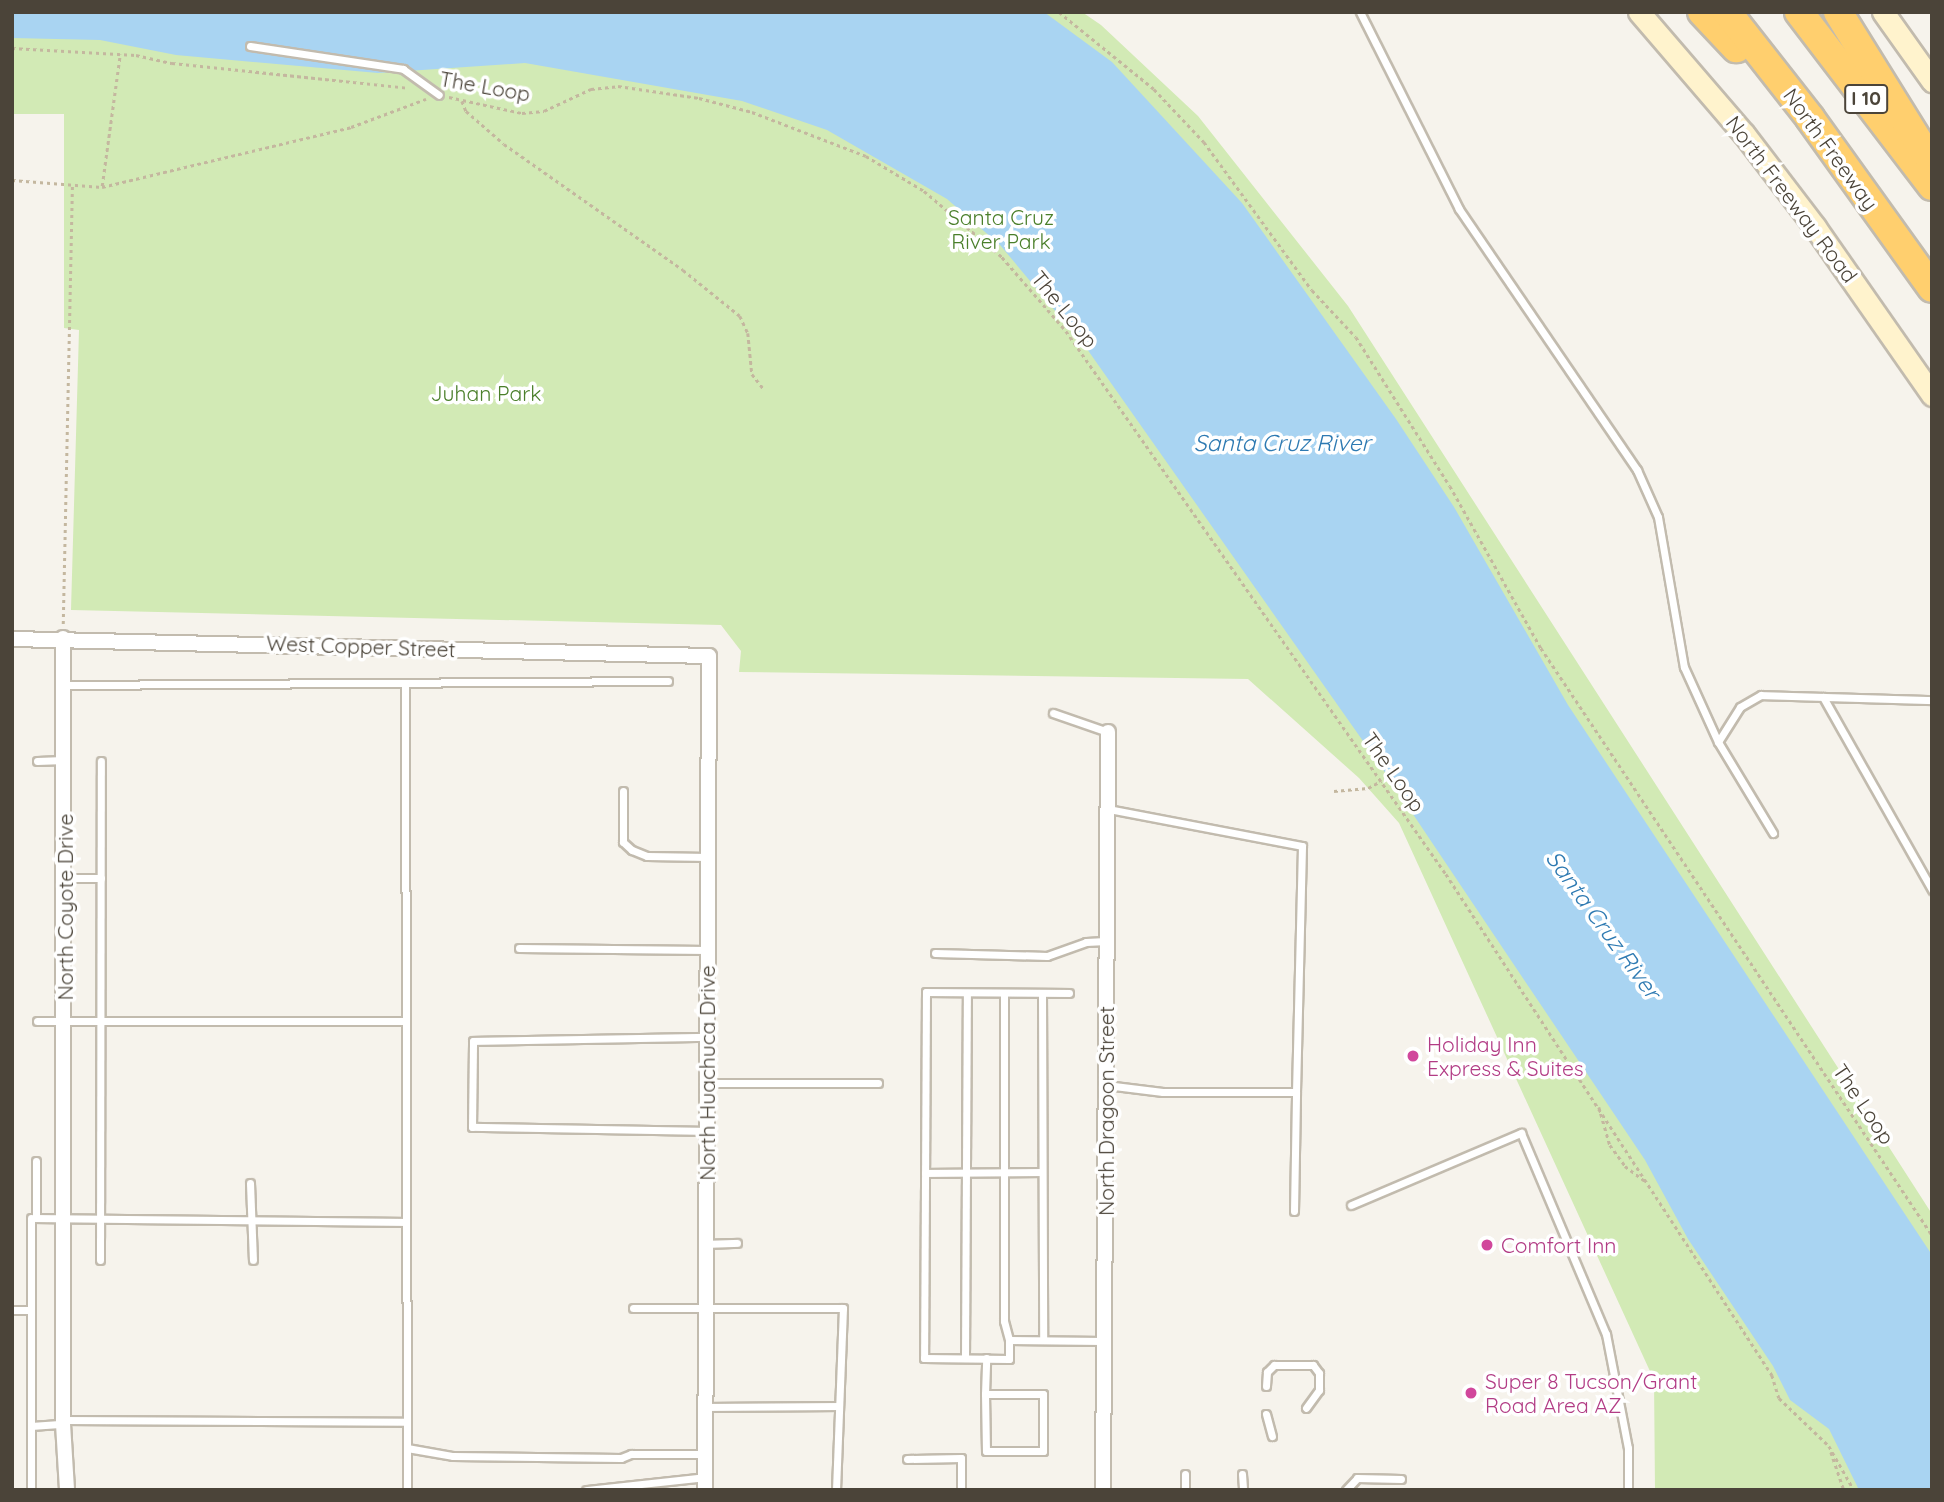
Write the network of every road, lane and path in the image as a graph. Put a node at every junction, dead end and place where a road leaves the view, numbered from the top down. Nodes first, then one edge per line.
1 (1059, 12) edge
2 (1360, 12) edge
3 (1639, 12) edge
4 (1702, 12) edge
5 (1727, 12) edge
6 (1799, 12) edge
7 (1838, 12) edge
8 (1883, 12) edge
9 (250, 46) dead end
10 (12, 47) edge
11 (120, 54) junction
12 (1932, 81) edge
13 (439, 94) junction
14 (462, 101) junction
15 (1932, 163) edge
16 (12, 180) edge
17 (1855, 181) junction
18 (72, 185) junction
19 (1932, 186) edge
20 (102, 187) junction
21 (1932, 288) edge
22 (763, 388) dead end
23 (1932, 395) edge
24 (63, 638) junction
25 (12, 639) edge
26 (709, 656) joint
27 (668, 681) dead end
28 (405, 683) junction
29 (65, 685) junction
30 (1823, 696) junction
31 (1932, 700) edge
32 (1053, 713) dead end
33 (1108, 732) joint
34 (1718, 742) junction
35 (65, 760) junction
36 (37, 761) dead end
37 (101, 761) dead end
38 (1381, 781) junction
39 (623, 791) dead end
40 (1334, 791) dead end
41 (1108, 808) junction
42 (1773, 833) dead end
43 (708, 858) junction
44 (65, 878) junction
45 (101, 878) junction
46 (1932, 890) edge
47 (1107, 942) junction
48 (519, 948) dead end
49 (708, 950) junction
50 (935, 953) dead end
51 (967, 993) junction
52 (1004, 993) junction
53 (1042, 993) junction
54 (1069, 993) dead end
55 (64, 1020) junction
56 (37, 1021) dead end
57 (102, 1021) junction
58 (406, 1021) junction
59 (707, 1037) junction
60 (707, 1083) junction
61 (878, 1083) dead end
62 (1106, 1085) junction
63 (1296, 1092) junction
64 (1598, 1106) junction
65 (707, 1131) junction
66 (36, 1161) dead end
67 (925, 1172) junction
68 (968, 1172) junction
69 (1002, 1172) junction
70 (1042, 1172) junction
71 (250, 1182) dead end
72 (1648, 1183) junction
73 (1351, 1205) dead end
74 (1294, 1211) dead end
75 (31, 1218) dead end
76 (64, 1218) junction
77 (100, 1220) junction
78 (252, 1221) junction
79 (406, 1222) junction
80 (1932, 1235) edge
81 (737, 1243) dead end
82 (706, 1244) junction
83 (100, 1259) dead end
84 (253, 1259) dead end
85 (633, 1308) dead end
86 (706, 1309) junction
87 (12, 1310) edge
88 (31, 1310) junction
89 (1009, 1340) junction
90 (1043, 1340) junction
91 (1104, 1341) junction
92 (965, 1358) junction
93 (986, 1358) junction
94 (1266, 1385) dead end
95 (985, 1394) junction
96 (838, 1406) junction
97 (705, 1407) junction
98 (1306, 1408) dead end
99 (1266, 1414) dead end
100 (63, 1422) junction
101 (407, 1422) junction
102 (31, 1426) junction
103 (1272, 1436) dead end
104 (1829, 1446) junction
105 (407, 1448) junction
106 (705, 1454) junction
107 (908, 1459) dead end
108 (1185, 1474) dead end
109 (1242, 1474) dead end
110 (1401, 1479) dead end
111 (705, 1483) edge
112 (31, 1490) edge
113 (67, 1490) edge
114 (407, 1490) edge
115 (586, 1490) edge
116 (836, 1490) edge
117 (961, 1490) edge
118 (1103, 1490) edge
119 (1185, 1490) edge
120 (1242, 1490) edge
121 (1346, 1490) edge
122 (1628, 1490) edge
123 (1844, 1490) edge
124 (1854, 1490) edge

1 - 80 path, The Loop
2 - 34 lane
3 - 23 main road, North Freeway Road
4 - 17 highway
5 - 17 highway, North Freeway / I 10
6 - 19 highway, I 10
7 - 15 highway
8 - 12 main road
9 - 13 lane
10 - 11 path, The Loop
11 - 13 path, The Loop
11 - 20 path
13 - 14 path, The Loop
13 - 20 path
14 - 22 path
14 - 38 path, The Loop
16 - 18 path
17 - 21 highway, North Freeway / I 10
18 - 20 path
18 - 24 path
24 - 25 street, West Copper Street
24 - 26 street, West Copper Street
24 - 29 street, North Coyote Drive
26 - 43 street, North Huachuca Drive
27 - 28 lane
28 - 29 lane
28 - 58 lane
29 - 35 street, North Coyote Drive
30 - 31 lane
30 - 34 lane
30 - 46 lane
32 - 33 lane
33 - 41 street, North Dragoon Street
34 - 42 lane
35 - 36 lane
35 - 44 street, North Coyote Drive
37 - 45 lane
38 - 40 path
38 - 64 path, The Loop
39 - 43 lane
41 - 47 street, North Dragoon Street
41 - 63 lane
43 - 49 street, North Huachuca Drive
44 - 45 lane
44 - 55 street, North Coyote Drive
45 - 57 lane
47 - 50 lane
47 - 62 street, North Dragoon Street
48 - 49 lane
49 - 59 street, North Huachuca Drive
51 - 52 lane
51 - 67 lane
51 - 68 lane
52 - 53 lane
52 - 69 lane
53 - 54 lane
53 - 70 lane
55 - 56 lane
55 - 57 lane
55 - 76 street, North Coyote Drive
57 - 58 lane
57 - 77 lane
58 - 79 lane
59 - 60 street, North Huachuca Drive
59 - 65 lane
60 - 61 lane
60 - 65 street, North Huachuca Drive
62 - 63 lane
62 - 91 street, North Dragoon Street
63 - 74 lane
64 - 72 path, The Loop
64 - 72 path, The Loop
65 - 82 street, North Huachuca Drive
66 - 76 lane
67 - 68 lane
67 - 92 lane
68 - 69 lane
68 - 92 lane
69 - 70 lane
69 - 89 lane
70 - 90 lane
71 - 78 lane
72 - 104 path, The Loop
73 - 122 lane
75 - 88 lane
76 - 77 lane
76 - 100 street, North Coyote Drive
77 - 78 lane
77 - 83 lane
78 - 79 lane
78 - 84 lane
79 - 101 lane
81 - 82 lane
82 - 86 street, North Huachuca Drive
85 - 86 lane
86 - 96 lane
86 - 97 street, North Huachuca Drive
87 - 88 lane
88 - 102 lane
89 - 90 lane
89 - 93 lane
90 - 91 lane
91 - 118 street, North Dragoon Street
92 - 93 lane
93 - 95 lane
94 - 98 lane
95 - 95 lane
96 - 97 lane
96 - 116 lane
97 - 106 street, North Huachuca Drive
99 - 103 lane
100 - 101 lane
100 - 102 lane
100 - 113 street, North Coyote Drive
101 - 105 lane
102 - 112 lane
104 - 123 path
104 - 124 path, The Loop
105 - 106 lane
105 - 114 lane
106 - 111 street, North Huachuca Drive
107 - 117 lane
108 - 119 lane
109 - 120 lane
110 - 121 lane
111 - 115 lane

